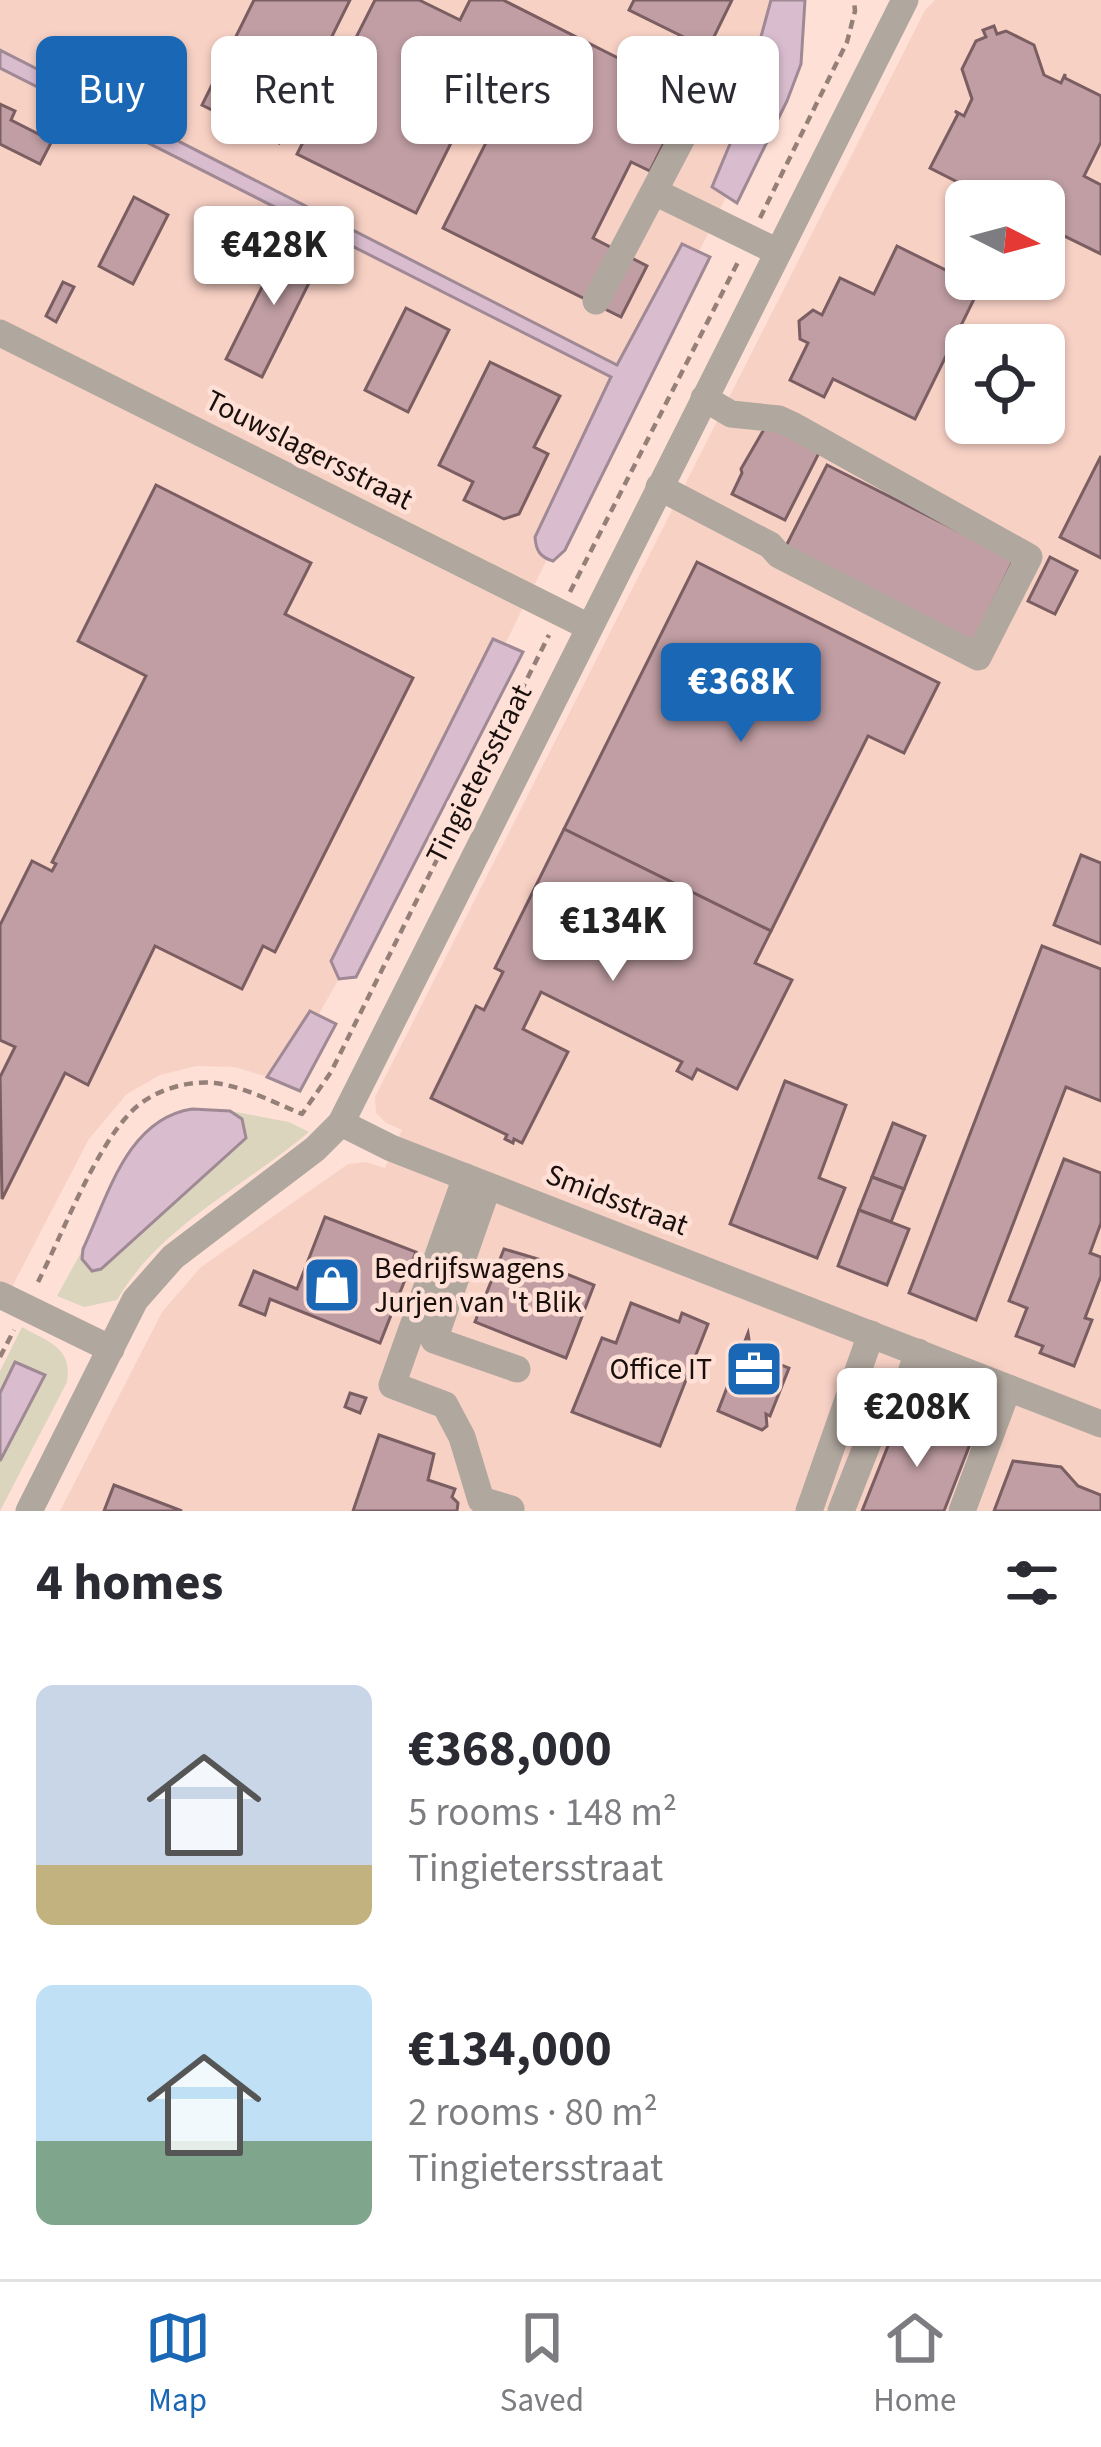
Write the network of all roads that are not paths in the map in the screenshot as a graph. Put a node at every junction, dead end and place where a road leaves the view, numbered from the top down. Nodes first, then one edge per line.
1 (905, 0) edge
2 (680, 144) edge
3 (655, 192) junction
4 (778, 252) junction
5 (596, 301) dead end
6 (0, 333) edge
7 (704, 398) junction
8 (659, 487) junction
9 (589, 627) junction
10 (341, 1123) junction
11 (477, 1182) junction
12 (12, 1301) edge
13 (871, 1334) junction
14 (111, 1349) junction
15 (918, 1352) junction
16 (517, 1370) dead end
17 (1008, 1388) junction
18 (1101, 1424) edge
19 (511, 1509) edge
20 (29, 1511) edge
21 (809, 1511) edge
22 (841, 1511) edge
23 (962, 1511) edge

1 - 4 street, Tingietersstraat
2 - 3 street
3 - 4 street
3 - 5 street
4 - 7 street, Tingietersstraat
6 - 9 street, Touwslagersstraat
7 - 8 street, Tingietersstraat
7 - 8 street
8 - 9 street, Tingietersstraat
9 - 10 street, Tingietersstraat
10 - 11 street, Smidsstraat
10 - 14 street, Tingietersstraat
11 - 13 street, Smidsstraat
11 - 16 street
11 - 19 street
12 - 14 street
13 - 15 street, Smidsstraat
13 - 21 street
14 - 20 street, Tingietersstraat
15 - 17 street, Smidsstraat
15 - 22 street
17 - 18 street, Smidsstraat
17 - 23 street

